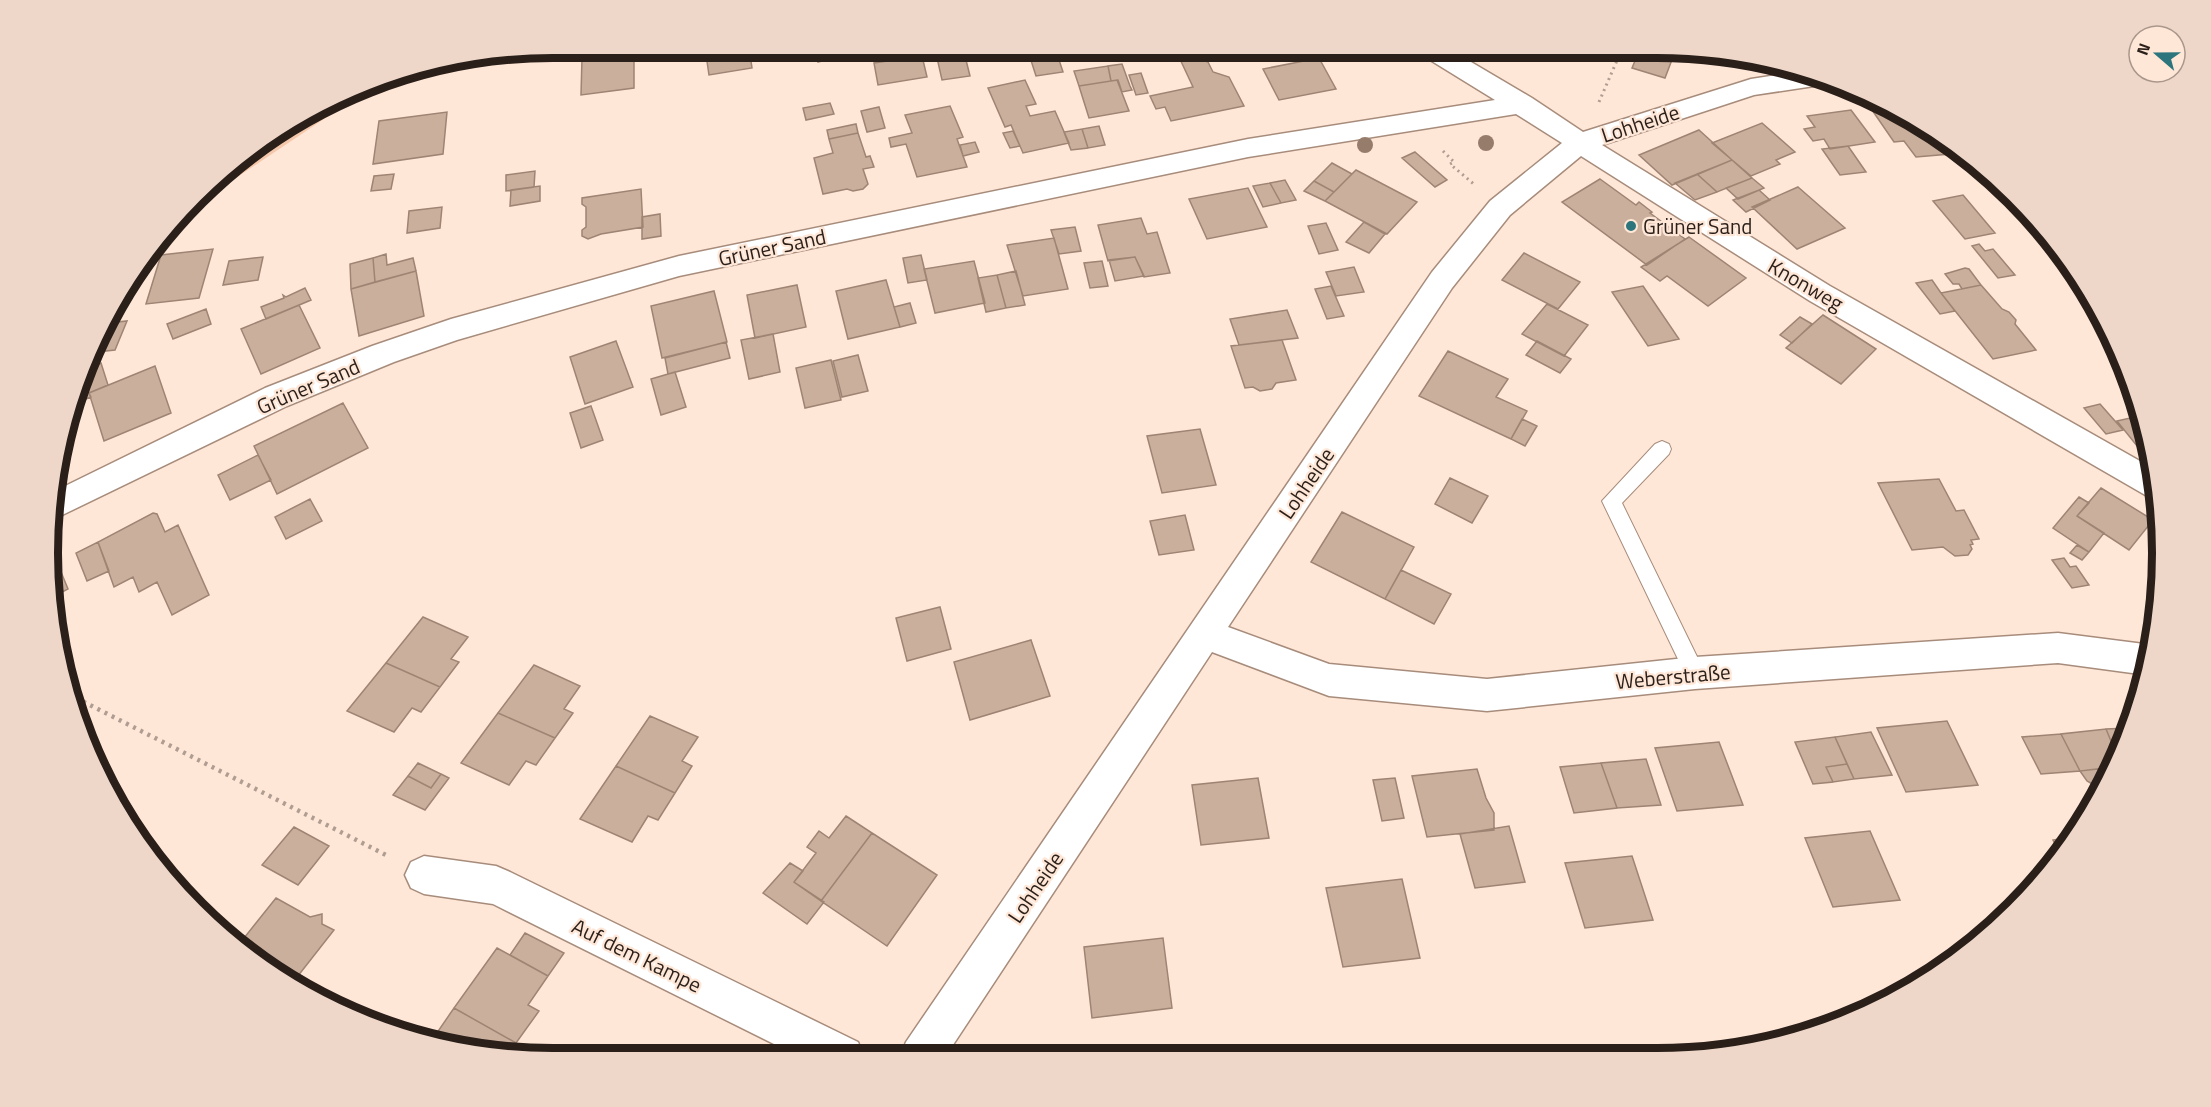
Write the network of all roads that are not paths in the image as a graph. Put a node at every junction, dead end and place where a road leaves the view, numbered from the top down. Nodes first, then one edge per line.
1 (1446, 58) edge
2 (1801, 80) edge
3 (1523, 104) junction
4 (1579, 143) junction
5 (1662, 449) dead end
6 (2147, 480) edge
7 (62, 502) edge
8 (1204, 634) junction
9 (2141, 659) edge
10 (1695, 674) junction
11 (424, 875) road end
12 (825, 1048) edge
13 (927, 1048) edge

1 - 3 street, Knonweg
2 - 4 street, Lohheide
3 - 4 street, Knonweg
3 - 7 street, Grüner Sand
4 - 6 street, Knonweg
4 - 8 street, Lohheide
5 - 10 lane
8 - 10 street, Weberstraße
8 - 13 street, Lohheide
9 - 10 street, Weberstraße
11 - 12 street, Auf dem Kampe

